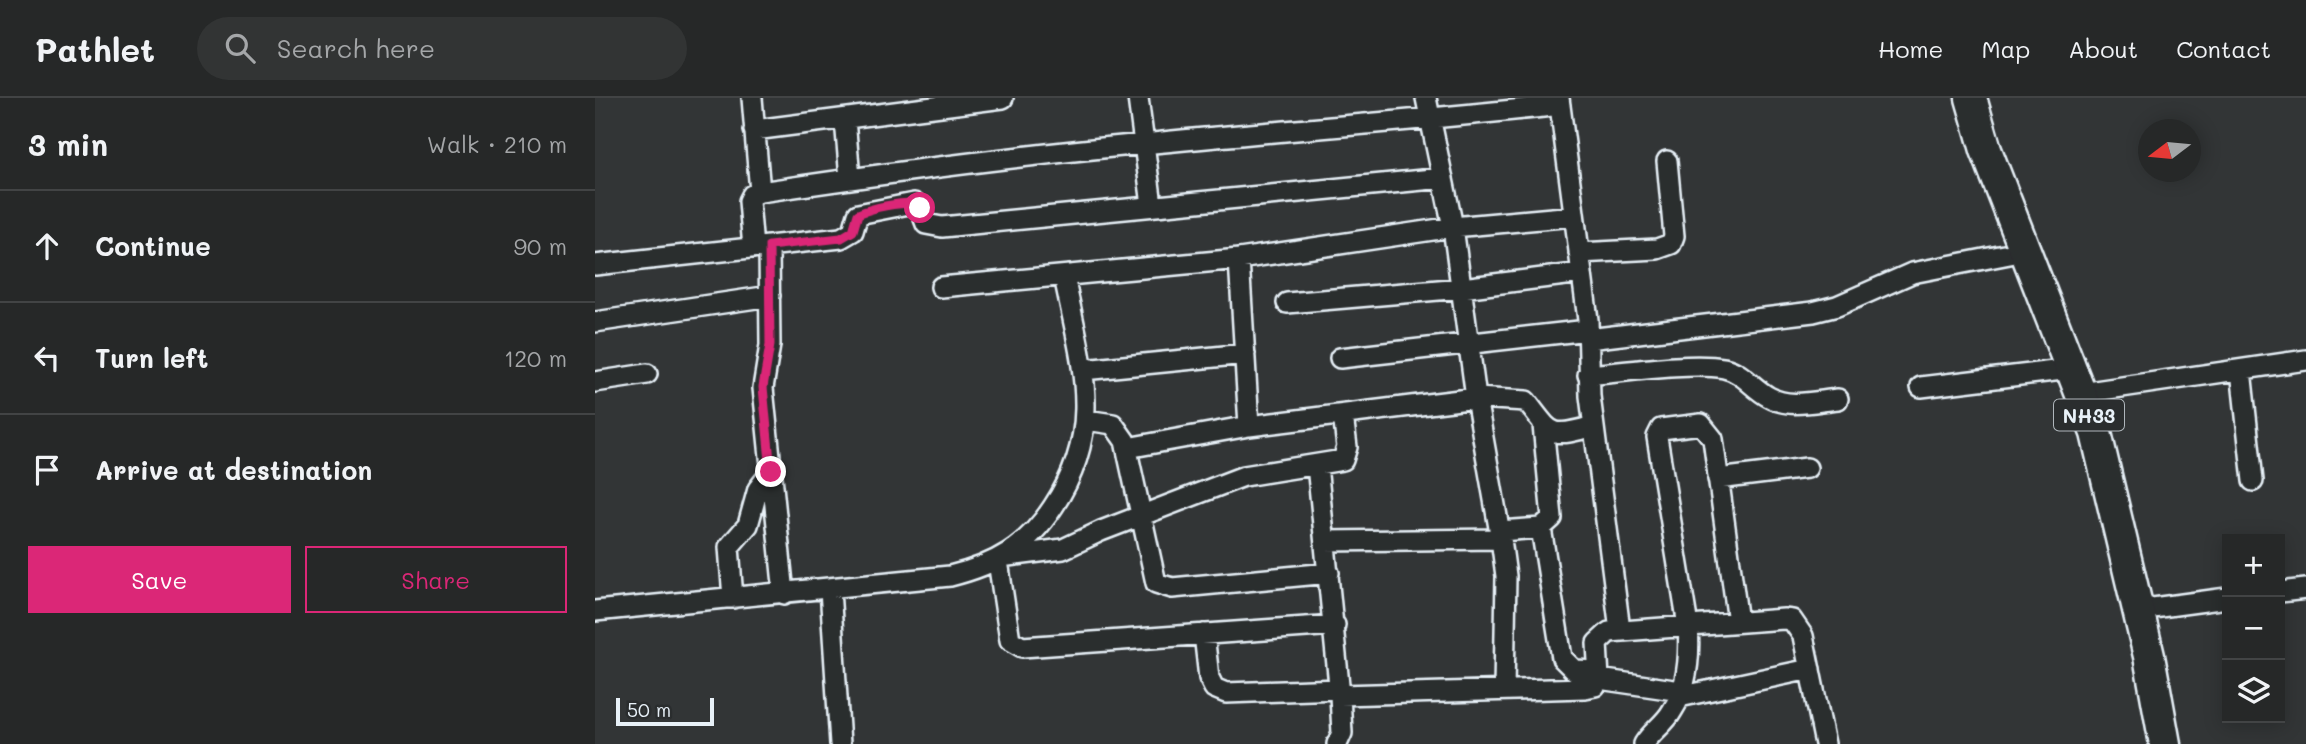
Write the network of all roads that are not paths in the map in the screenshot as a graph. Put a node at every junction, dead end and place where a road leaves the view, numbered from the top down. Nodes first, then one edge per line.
1 (752, 98) edge
2 (1003, 98) edge
3 (1138, 98) edge
4 (1426, 98) edge
5 (1971, 98) edge
6 (1560, 102) edge
7 (856, 111) edge
8 (1429, 120) junction
9 (754, 130) junction
10 (1144, 144) junction
11 (1667, 161) dead end
12 (850, 178) junction
13 (1443, 178) junction
14 (760, 192) junction
15 (1152, 205) junction
16 (1574, 216) junction
17 (1453, 228) junction
18 (761, 247) junction
19 (2025, 251) junction
20 (1579, 253) junction
21 (1239, 259) junction
22 (595, 265) edge
23 (1582, 273) junction
24 (1064, 276) junction
25 (941, 287) dead end
26 (1462, 288) junction
27 (770, 296) junction
28 (1287, 303) dead end
29 (595, 323) edge
30 (1588, 335) junction
31 (1469, 345) junction
32 (1245, 354) junction
33 (1340, 358) dead end
34 (2306, 360) edge
35 (1083, 370) junction
36 (2241, 370) junction
37 (647, 374) dead end
38 (1588, 375) junction
39 (2076, 381) junction
40 (595, 382) edge
41 (1921, 387) dead end
42 (1476, 398) junction
43 (1838, 399) dead end
44 (1343, 415) junction
45 (1086, 421) junction
46 (1543, 425) junction
47 (1249, 426) junction
48 (1594, 426) junction
49 (1127, 448) junction
50 (1317, 465) junction
51 (1807, 468) dead end
52 (771, 472) junction
53 (1718, 479) junction
54 (2253, 481) dead end
55 (1140, 516) junction
56 (1541, 528) junction
57 (1501, 535) junction
58 (1325, 541) junction
59 (1003, 558) junction
60 (1329, 573) junction
61 (830, 589) junction
62 (2306, 589) edge
63 (2285, 591) edge
64 (784, 594) junction
65 (733, 598) junction
66 (2222, 599) edge
67 (2138, 610) junction
68 (595, 611) edge
69 (1738, 622) junction
70 (1335, 625) junction
71 (1688, 625) junction
72 (1620, 630) junction
73 (1204, 634) junction
74 (1810, 669) junction
75 (1598, 675) junction
76 (1504, 690) junction
77 (1340, 692) junction
78 (1680, 694) junction
79 (840, 744) edge
80 (1337, 744) edge
81 (1644, 744) edge
82 (1825, 744) edge
83 (2165, 744) edge

1 - 9 street
2 - 7 street
3 - 10 street
4 - 8 street
5 - 19 highway, NH33
6 - 8 street
6 - 16 street
7 - 9 street
7 - 12 street
8 - 10 street
8 - 13 street
9 - 14 street
10 - 12 street
10 - 15 street
11 - 20 street
12 - 14 street
13 - 15 street
13 - 17 street
14 - 18 street
15 - 18 street
16 - 17 street
16 - 20 street
17 - 21 street
17 - 26 street
18 - 22 street
18 - 27 street
19 - 30 street
19 - 39 highway, NH33
20 - 23 street
21 - 24 street
21 - 32 street
23 - 26 street
23 - 30 street
24 - 25 street
24 - 35 street
26 - 28 street
26 - 31 street
27 - 29 street
27 - 52 street
30 - 31 street
30 - 38 street
31 - 33 street
31 - 42 street
32 - 35 street
32 - 47 street
34 - 36 street
35 - 45 street
36 - 39 street
36 - 54 street
37 - 40 street
38 - 43 street
38 - 48 street
39 - 41 street
39 - 67 highway, NH33
42 - 44 street
42 - 46 street
42 - 57 street
44 - 47 street
44 - 50 street
45 - 49 street
45 - 59 street
46 - 48 street
46 - 56 street
47 - 49 street
48 - 72 street
49 - 55 street
50 - 55 street
50 - 58 street
51 - 53 street
52 - 64 street
52 - 65 street
53 - 69 street
53 - 71 street
55 - 59 street
55 - 60 street
56 - 57 street
56 - 75 street
57 - 58 street
57 - 76 street
58 - 60 street
59 - 61 street
59 - 73 street
60 - 70 street
61 - 64 street
61 - 79 street
62 - 63 street
64 - 65 street
65 - 68 street
66 - 67 street
67 - 83 highway, NH33
69 - 71 street
69 - 74 street
70 - 73 street
70 - 77 street
71 - 72 street
71 - 78 street
72 - 75 street
73 - 77 street
74 - 78 street
74 - 82 street
75 - 76 street
75 - 78 street
76 - 77 street
77 - 80 street
78 - 81 street

